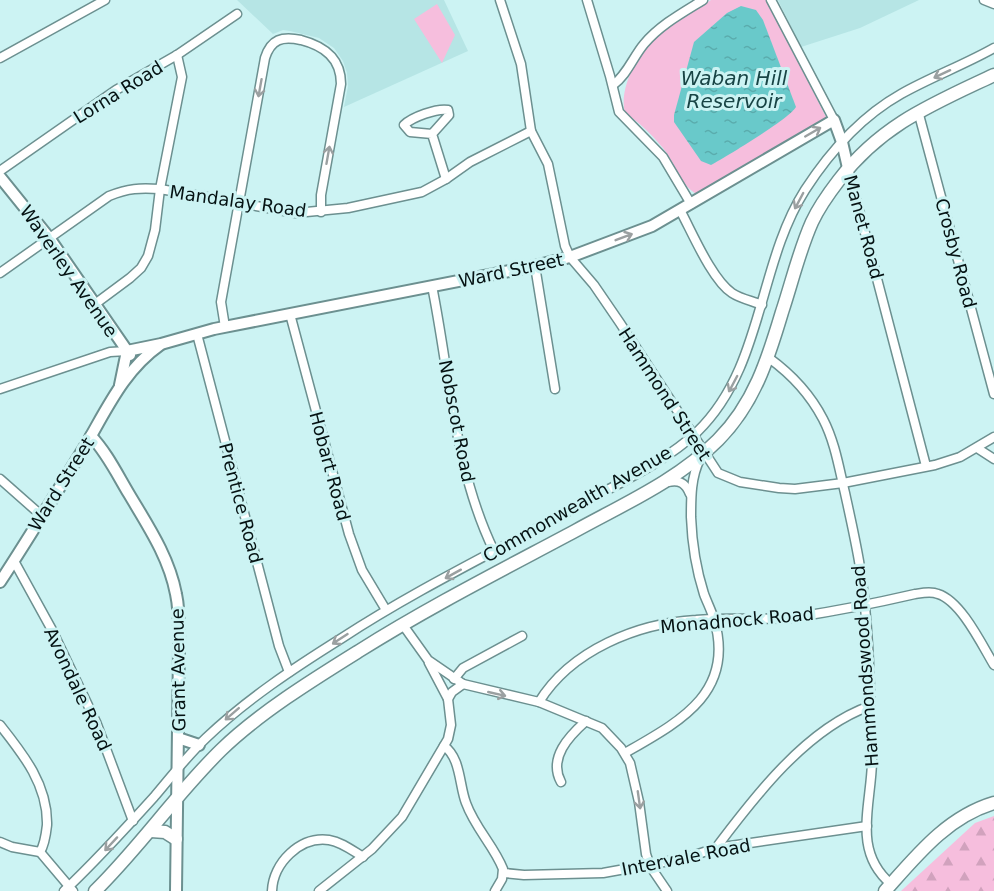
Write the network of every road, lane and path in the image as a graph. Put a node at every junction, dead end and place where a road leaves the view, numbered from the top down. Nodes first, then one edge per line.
1 (500, 0) edge
2 (587, 0) edge
3 (771, 0) edge
4 (984, 0) edge
5 (100, 1) edge
6 (699, 1) edge
7 (994, 4) edge
8 (237, 14) dead end
9 (994, 48) edge
10 (177, 55) junction
11 (0, 58) edge
12 (994, 75) edge
13 (613, 85) junction
14 (918, 111) junction
15 (834, 120) junction
16 (531, 131) junction
17 (432, 134) junction
18 (842, 142) junction
19 (848, 168) junction
20 (0, 171) edge
21 (446, 179) junction
22 (2, 183) edge
23 (160, 189) junction
24 (238, 204) junction
25 (691, 204) junction
26 (680, 210) junction
27 (321, 212) junction
28 (50, 239) junction
29 (570, 257) junction
30 (535, 266) junction
31 (0, 273) edge
32 (432, 286) junction
33 (95, 304) junction
34 (762, 305) junction
35 (290, 314) junction
36 (225, 327) junction
37 (197, 334) junction
38 (161, 344) junction
39 (126, 351) junction
40 (769, 358) junction
41 (138, 364) junction
42 (120, 385) junction
43 (0, 389) edge
44 (555, 389) dead end
45 (994, 394) edge
46 (693, 435) junction
47 (91, 436) junction
48 (994, 437) edge
49 (977, 448) junction
50 (703, 453) junction
51 (994, 459) edge
52 (926, 466) junction
53 (0, 479) edge
54 (843, 483) junction
55 (649, 491) junction
56 (691, 500) junction
57 (42, 516) junction
58 (494, 551) junction
59 (14, 561) junction
60 (0, 582) edge
61 (864, 604) junction
62 (386, 610) junction
63 (714, 619) junction
64 (403, 625) junction
65 (522, 636) dead end
66 (428, 660) junction
67 (994, 665) edge
68 (289, 672) junction
69 (454, 679) junction
70 (463, 684) junction
71 (448, 699) junction
72 (539, 702) junction
73 (870, 706) junction
74 (586, 721) junction
75 (0, 725) edge
76 (178, 738) junction
77 (199, 745) junction
78 (444, 746) junction
79 (625, 753) junction
80 (178, 769) junction
81 (561, 782) dead end
82 (178, 799) junction
83 (994, 802) edge
84 (133, 821) junction
85 (867, 826) junction
86 (151, 831) junction
87 (177, 839) junction
88 (0, 842) edge
89 (716, 848) junction
90 (40, 852) junction
91 (363, 857) junction
92 (650, 866) junction
93 (504, 873) junction
94 (888, 887) edge
95 (69, 889) edge
96 (95, 891) edge
97 (177, 891) edge
98 (272, 891) edge
99 (319, 891) edge
100 (495, 891) edge
101 (667, 891) edge

1 - 16 street
2 - 13 street
3 - 15 street, Manet Road
4 - 7 street
5 - 11 street
6 - 13 street
8 - 10 street, Lorna Road
9 -> 18 street, Commonwealth Avenue
10 - 20 street, Lorna Road
10 - 23 street
12 - 14 main road, Commonwealth Avenue
13 - 25 street
14 - 19 main road, Commonwealth Avenue
14 - 45 street, Crosby Road
15 - 18 street, Manet Road
25 -> 15 street, Ward Street
16 - 21 street, Mandalay Road
16 - 29 street
17 - 17 street
17 - 21 street
18 - 19 street, Manet Road
18 -> 34 street, Commonwealth Avenue
19 - 40 main road, Commonwealth Avenue
19 - 52 street, Manet Road
21 - 27 street, Mandalay Road
22 - 28 street, Waverley Avenue
23 - 24 street, Mandalay Road
23 - 28 street, Mandalay Road
23 - 33 street
24 - 27 street, Mandalay Road
27 -> 24 street
24 - 36 street
25 - 26 street, Ward Street
29 -> 26 street, Ward Street
26 - 34 street
28 - 31 street, Mandalay Road
28 - 33 street, Waverley Avenue
29 - 30 street, Ward Street
29 - 46 street, Hammond Street
30 - 32 street, Ward Street
30 - 44 street
32 - 35 street, Ward Street
32 - 58 street, Nobscot Road
33 - 39 street, Waverley Avenue
34 -> 46 street, Commonwealth Avenue
35 - 36 street, Ward Street
35 - 62 street, Hobart Road
36 - 37 street, Ward Street
37 - 38 street, Ward Street
37 - 68 street, Prentice Road
38 - 39 street, Ward Street
38 - 41 street, Ward Street
39 - 41 street, Waverley Avenue
39 - 42 street, Ward Street
39 - 43 street
40 - 50 main road, Commonwealth Avenue
40 - 54 street, Hammondswood Road
41 - 42 street, Ward Street
42 - 47 street, Ward Street
46 - 50 street, Hammond Street
46 - 58 street, Commonwealth Avenue
47 - 57 street, Ward Street
47 - 76 street, Grant Avenue
48 - 49 street, Hammond Street
49 - 51 street
49 - 52 street, Hammond Street
50 - 54 street, Hammond Street
50 - 55 main road, Commonwealth Avenue
50 - 56 street
52 - 54 street, Hammond Street
53 - 57 street
54 - 61 street, Hammondswood Road
55 - 56 street
55 - 64 main road, Commonwealth Avenue
56 - 63 street
57 - 59 street, Ward Street
58 -> 62 street, Commonwealth Avenue
59 - 60 street, Ward Street
59 - 84 street, Avondale Road
61 - 63 street, Monadnock Road
61 - 67 street, Monadnock Road
61 - 73 street, Hammondswood Road
62 -> 68 street, Commonwealth Avenue
63 - 72 street, Monadnock Road
63 - 79 street
64 - 66 street
64 - 82 main road, Commonwealth Avenue
65 - 69 street
66 - 69 street
66 - 71 street
68 -> 77 street, Commonwealth Avenue
69 - 70 street
70 - 71 street
70 -> 72 street
71 - 78 street
72 - 74 street
73 - 85 street, Hammondswood Road
73 - 89 street
74 - 79 street
74 - 81 street
75 - 90 street
76 - 77 street
76 - 80 street, Grant Avenue
77 - 80 street, Commonwealth Avenue
78 - 91 street
78 - 93 street
79 -> 92 street
80 - 82 street, Grant Avenue
80 - 84 street, Commonwealth Avenue
82 - 86 main road, Commonwealth Avenue
82 - 87 street, Grant Avenue
83 - 94 main road
84 -> 95 street, Commonwealth Avenue
85 - 89 street, Intervale Road
85 - 94 street, Hammondswood Road
86 - 87 main road
86 - 96 main road, Commonwealth Avenue
87 - 97 street, Grant Avenue
88 - 90 street
89 - 92 street, Intervale Road
90 - 95 street
91 - 98 street
91 - 99 street
92 - 93 street, Intervale Road
92 - 101 street
93 - 100 street

